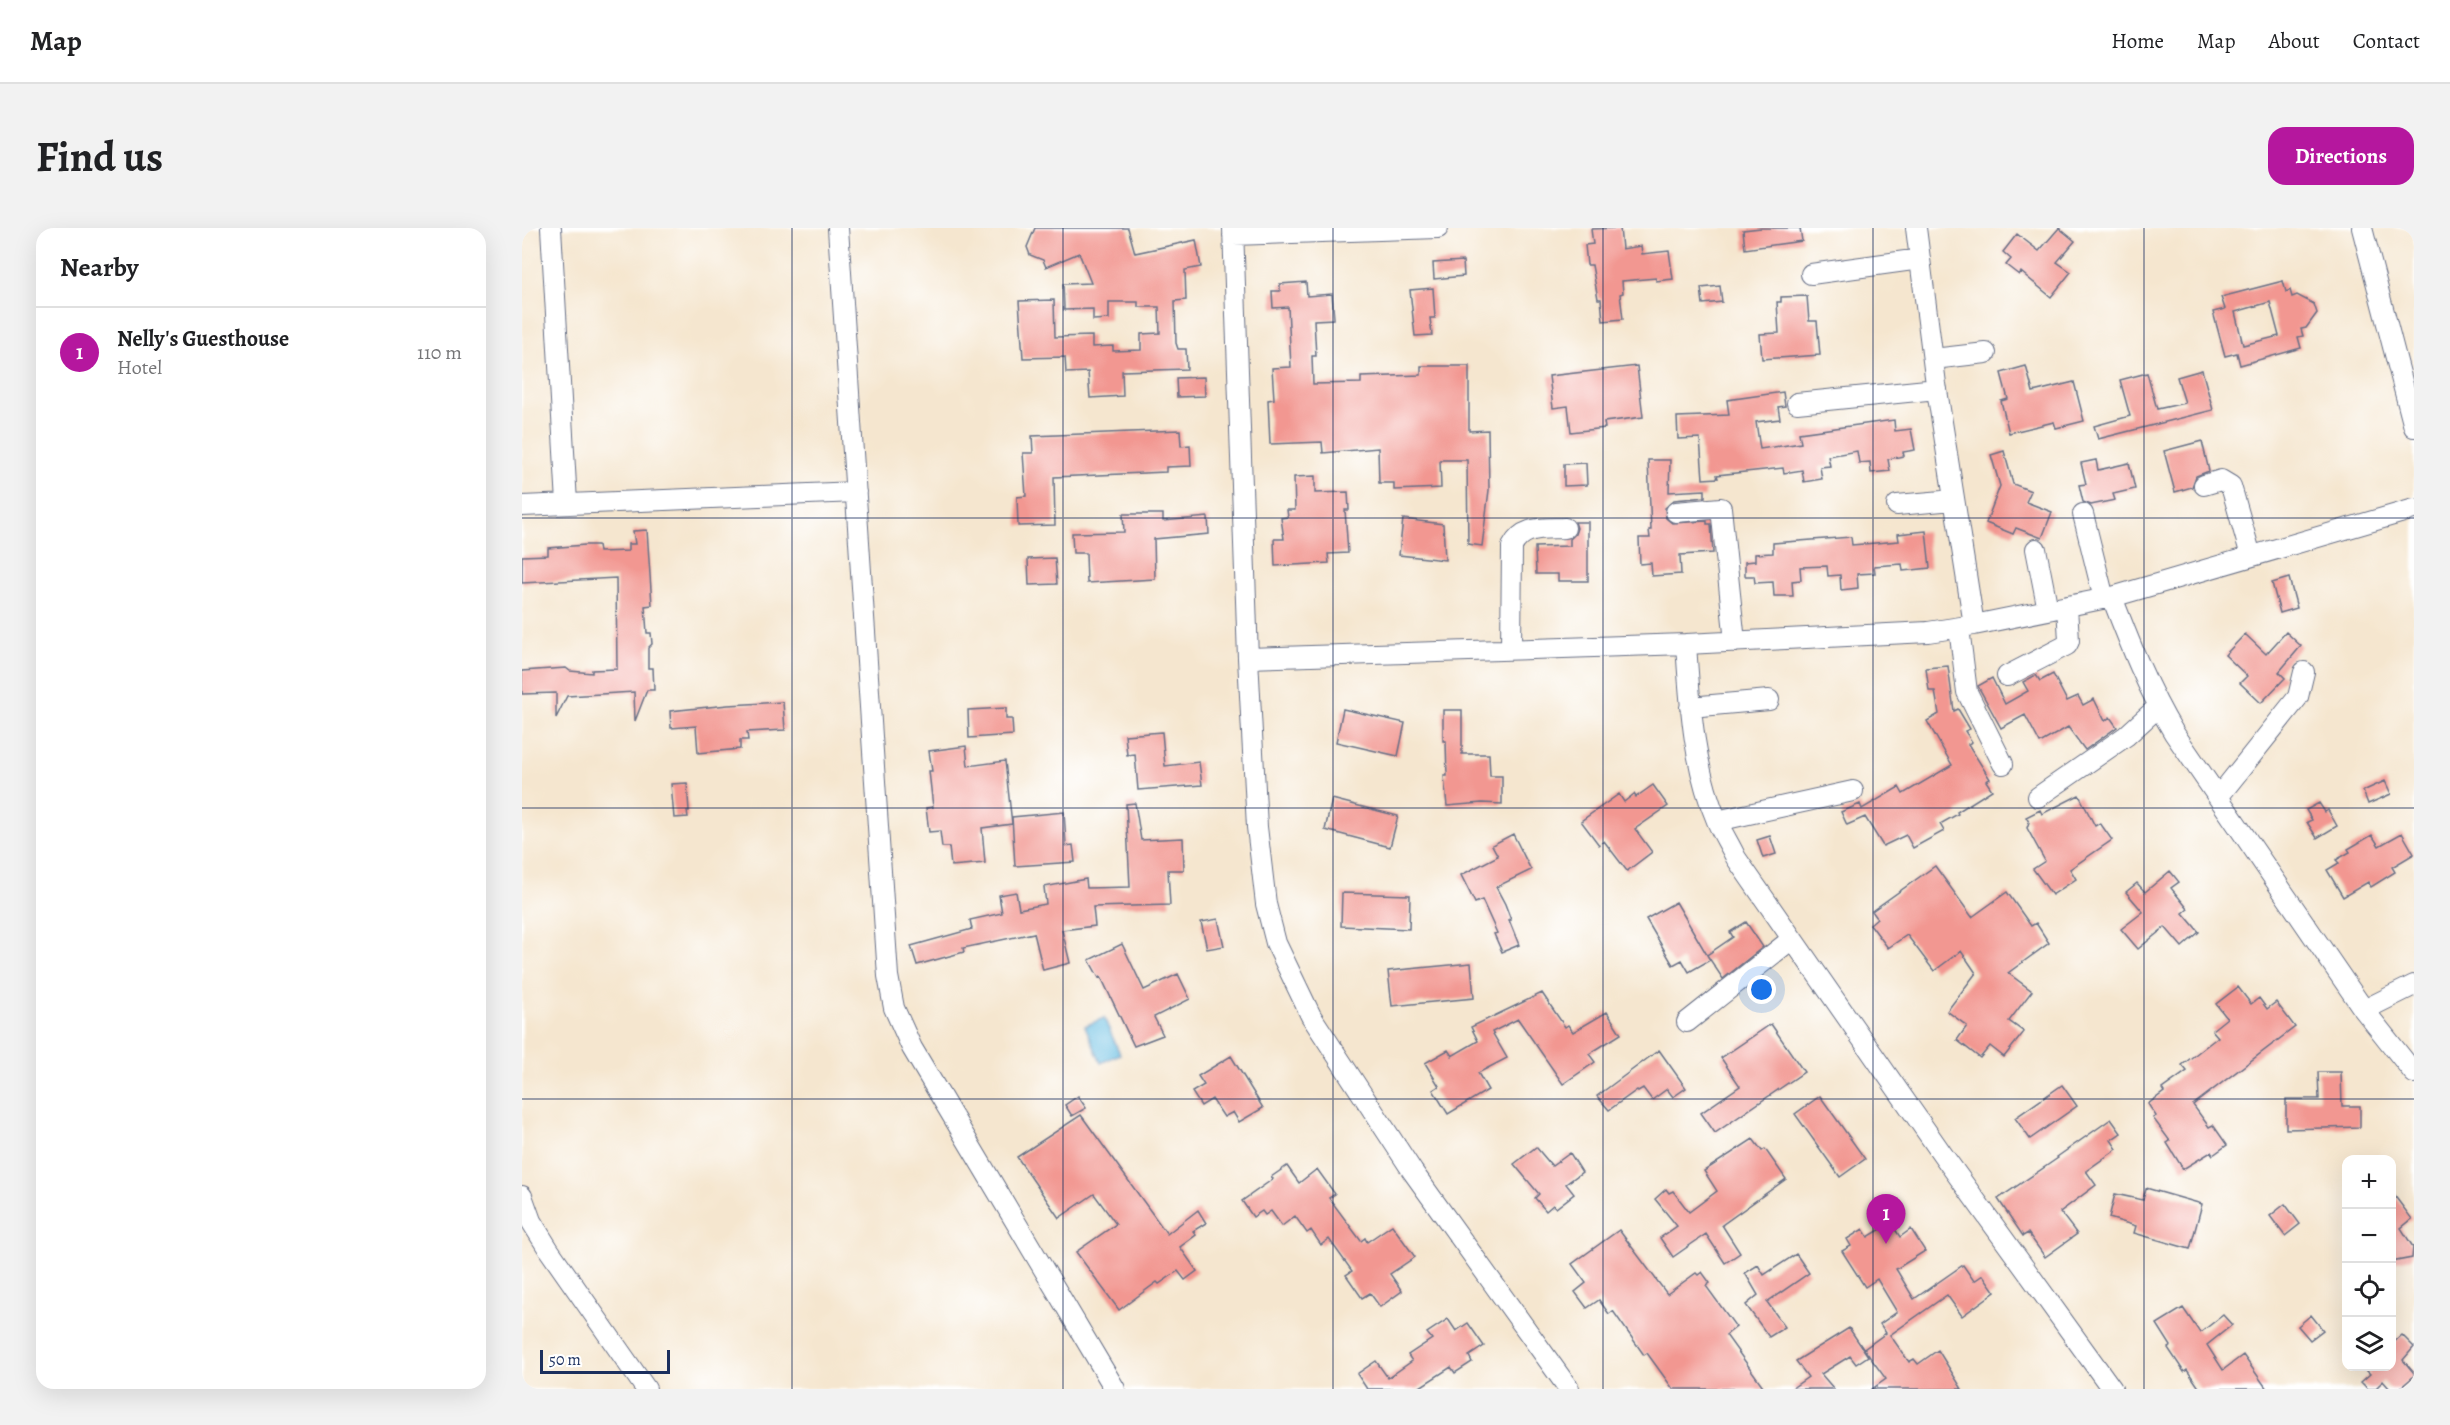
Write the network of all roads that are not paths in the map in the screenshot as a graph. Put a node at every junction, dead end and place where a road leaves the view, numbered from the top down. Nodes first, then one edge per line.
1 (551, 228) edge
2 (838, 228) edge
3 (1438, 228) edge
4 (1916, 228) edge
5 (2362, 228) edge
6 (1233, 231) edge
7 (1920, 259) junction
8 (1811, 274) dead end
9 (1986, 353) dead end
10 (1933, 358) junction
11 (1937, 389) junction
12 (1797, 403) dead end
13 (2414, 427) edge
14 (2204, 485) dead end
15 (856, 492) junction
16 (1954, 500) junction
17 (567, 503) junction
18 (1896, 505) dead end
19 (522, 506) edge
20 (2414, 509) edge
21 (1676, 512) dead end
22 (2083, 513) dead end
23 (1565, 528) dead end
24 (2036, 549) dead end
25 (2252, 556) junction
26 (2108, 598) junction
27 (2057, 608) junction
28 (1967, 627) junction
29 (1735, 642) junction
30 (1686, 644) junction
31 (1511, 649) junction
32 (1248, 658) junction
33 (2304, 672) dead end
34 (2007, 676) dead end
35 (1769, 700) dead end
36 (1690, 707) junction
37 (2158, 707) junction
38 (2003, 764) dead end
39 (1853, 791) dead end
40 (2219, 796) junction
41 (2038, 797) dead end
42 (1717, 821) junction
43 (1792, 939) junction
44 (2414, 985) edge
45 (2364, 1010) junction
46 (1687, 1022) dead end
47 (2414, 1073) edge
48 (522, 1196) edge
49 (646, 1389) edge
50 (1115, 1389) edge
51 (1569, 1389) edge
52 (2112, 1389) edge

1 - 17 street
2 - 15 street
3 - 6 street
4 - 7 street
5 - 13 street
6 - 32 street
7 - 8 street
7 - 10 street
9 - 10 street
10 - 11 street
11 - 12 street
11 - 16 street
14 - 25 street
15 - 17 street
15 - 50 street
16 - 18 street
16 - 28 street
17 - 19 street
20 - 25 street
21 - 29 street
22 - 26 street
23 - 31 street
24 - 27 street
25 - 26 street
26 - 27 street
26 - 37 street
27 - 28 street
27 - 34 street
28 - 29 street
28 - 38 street
29 - 30 street
30 - 31 street
30 - 36 street
31 - 32 street
32 - 51 street
33 - 40 street
35 - 36 street
36 - 42 street
37 - 40 street
37 - 41 street
39 - 42 street
40 - 45 street
42 - 43 street
43 - 46 street
43 - 52 street
44 - 45 street
45 - 47 street
48 - 49 street

